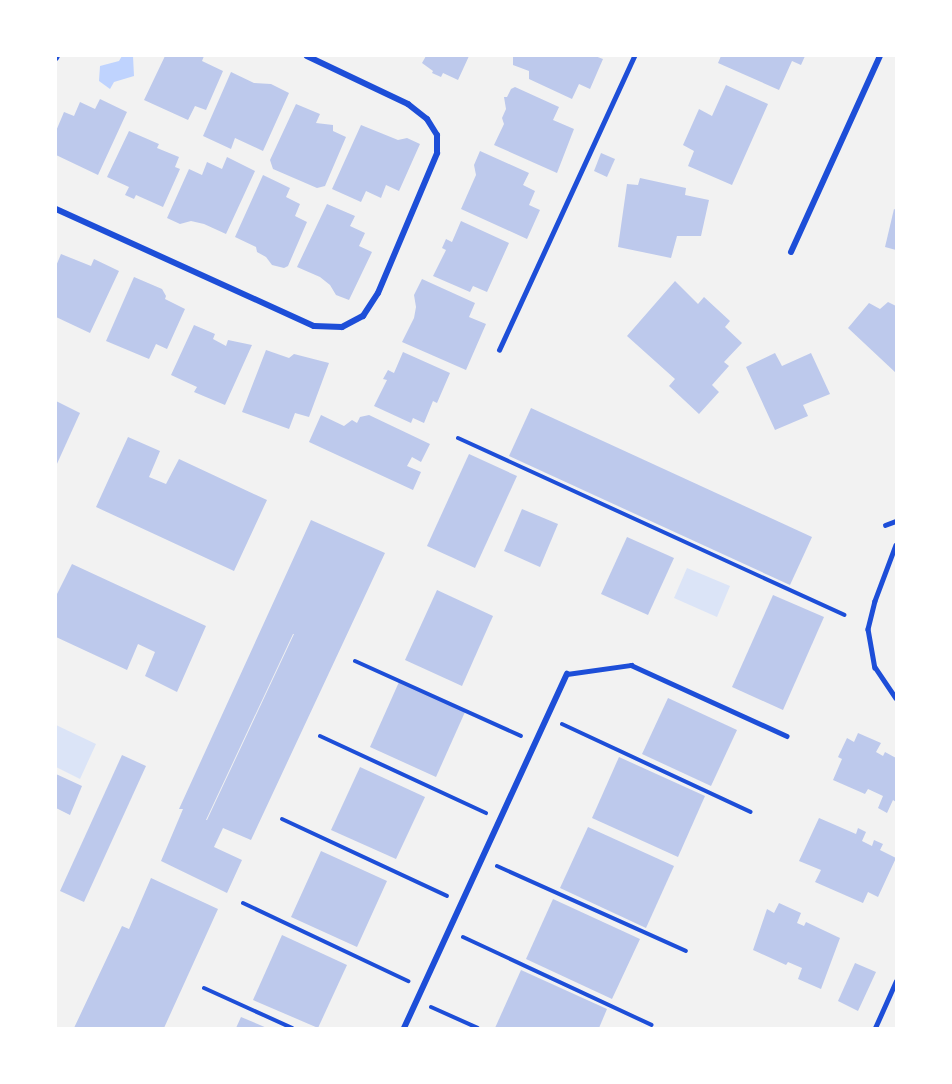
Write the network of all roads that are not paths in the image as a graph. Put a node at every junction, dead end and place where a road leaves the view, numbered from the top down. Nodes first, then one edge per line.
1 (307, 56) edge
2 (634, 56) edge
3 (880, 56) edge
4 (56, 209) edge
5 (791, 252) dead end
6 (499, 350) dead end
7 (897, 521) edge
8 (885, 525) dead end
9 (897, 545) edge
10 (567, 674) joint
11 (897, 698) edge
12 (787, 736) dead end
13 (897, 981) edge
14 (404, 1029) edge
15 (875, 1029) edge

1 - 4 street
2 - 6 lane
3 - 5 street
7 - 8 lane
9 - 11 lane
10 - 12 lane
10 - 14 street
13 - 15 lane

